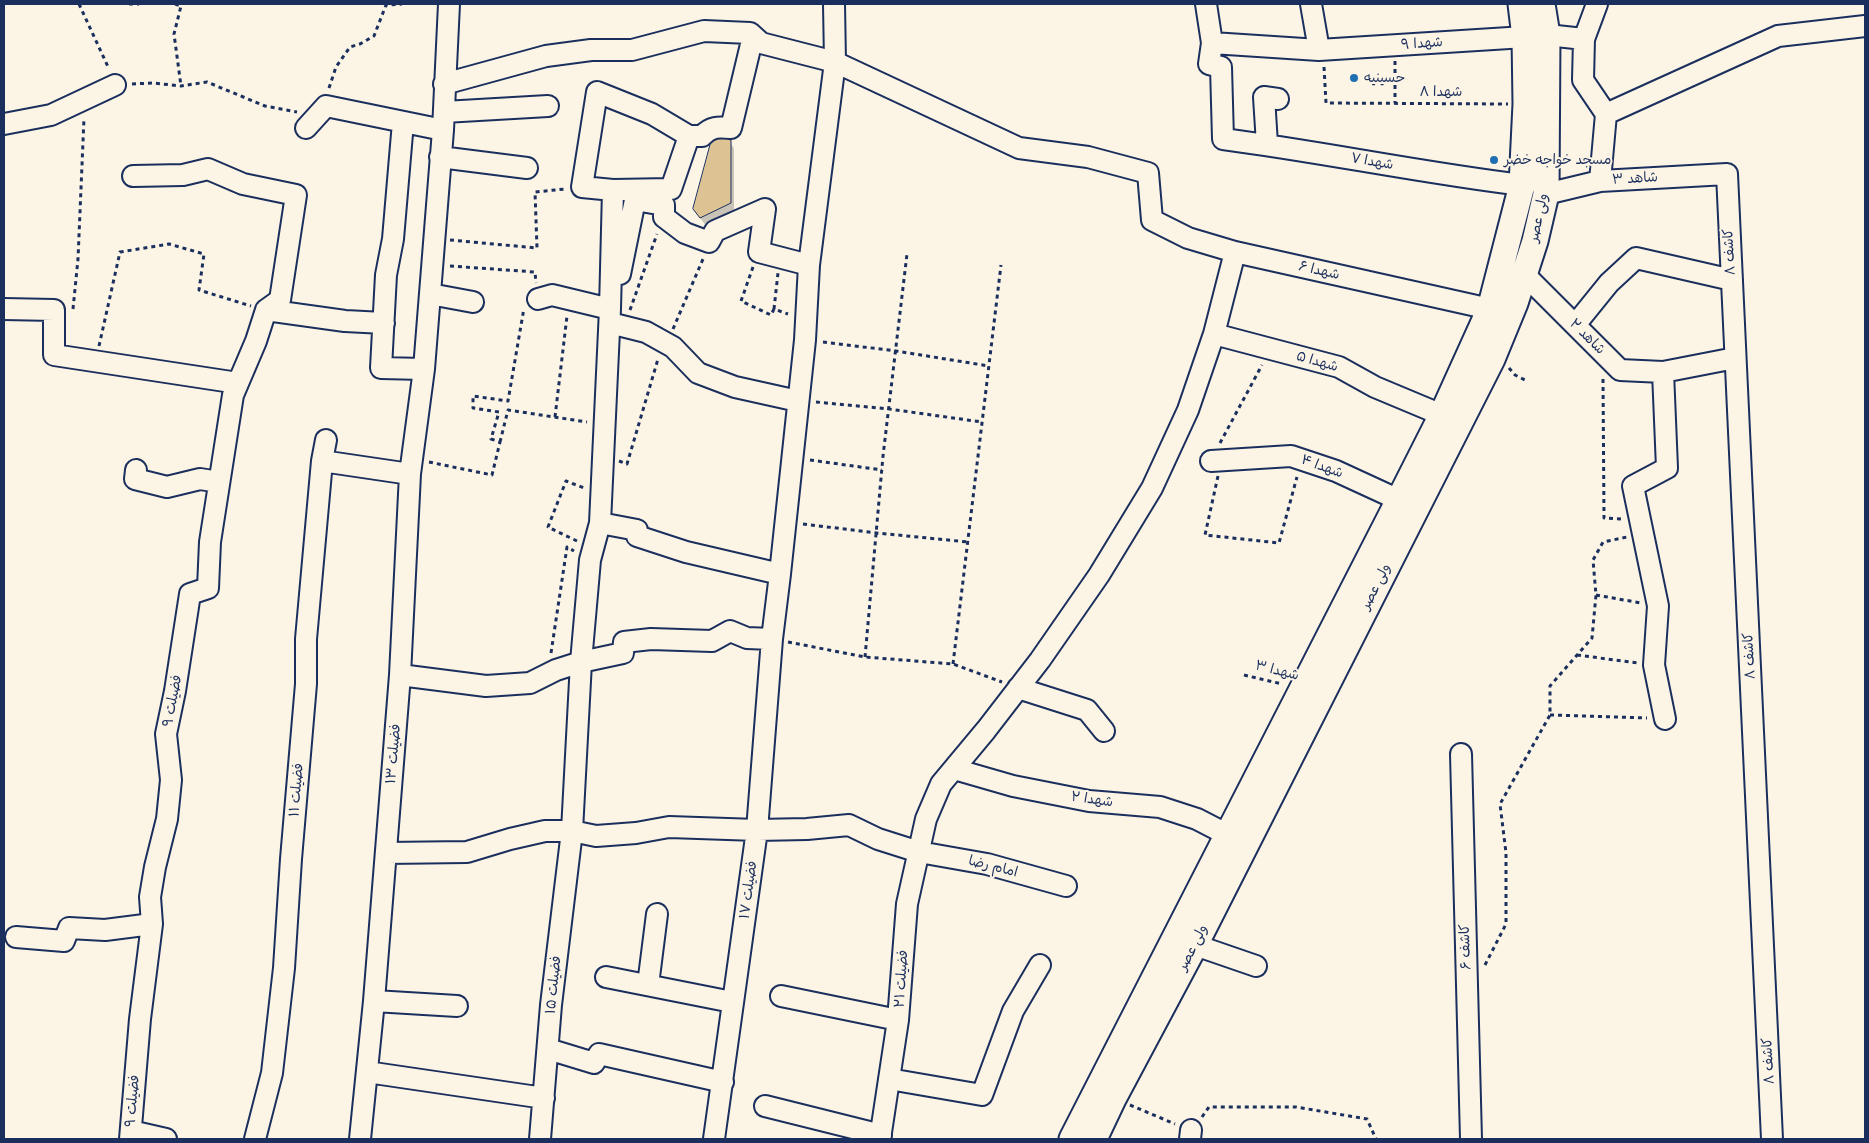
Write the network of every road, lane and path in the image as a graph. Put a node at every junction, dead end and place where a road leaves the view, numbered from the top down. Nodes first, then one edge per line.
1 (79, 4) edge
2 (130, 4) edge
3 (138, 4) edge
4 (176, 4) edge
5 (402, 4) edge
6 (449, 4) edge
7 (834, 4) edge
8 (1206, 4) edge
9 (1311, 4) edge
10 (1521, 4) edge
11 (1542, 4) edge
12 (1597, 4) edge
13 (1865, 26) edge
14 (753, 36) junction
15 (1536, 36) junction
16 (1584, 39) junction
17 (1212, 43) junction
18 (1321, 54) junction
19 (1395, 57) dead end
20 (835, 62) junction
21 (115, 84) junction
22 (444, 84) junction
23 (181, 86) junction
24 (1278, 99) dead end
25 (1395, 103) junction
26 (1526, 104) junction
27 (548, 106) dead end
28 (1606, 114) junction
29 (84, 117) dead end
30 (316, 117) junction
31 (443, 121) junction
32 (402, 122) junction
33 (4, 124) edge
34 (689, 136) junction
35 (1267, 144) junction
36 (440, 157) junction
37 (527, 168) dead end
38 (1727, 174) joint
39 (134, 176) dead end
40 (1600, 181) junction
41 (1522, 185) junction
42 (582, 187) junction
43 (612, 190) junction
44 (1546, 194) junction
45 (664, 217) junction
46 (446, 240) dead end
47 (710, 242) junction
48 (759, 252) junction
49 (1235, 252) junction
50 (907, 254) dead end
51 (780, 258) junction
52 (809, 265) junction
53 (1001, 265) dead end
54 (444, 266) dead end
55 (1524, 274) junction
56 (1732, 280) junction
57 (430, 294) junction
58 (538, 299) junction
59 (570, 299) junction
60 (473, 302) dead end
61 (4, 309) edge
62 (774, 309) junction
63 (1490, 309) junction
64 (266, 310) junction
65 (72, 314) dead end
66 (806, 320) junction
67 (613, 322) junction
68 (384, 323) junction
69 (1575, 325) junction
70 (1214, 334) junction
71 (805, 340) junction
72 (665, 343) junction
73 (98, 349) dead end
74 (1270, 349) junction
75 (896, 351) junction
76 (1603, 353) junction
77 (1736, 358) junction
78 (989, 366) junction
79 (424, 369) junction
80 (1663, 372) junction
81 (238, 383) junction
82 (798, 400) junction
83 (889, 409) junction
84 (1442, 415) junction
85 (555, 417) junction
86 (982, 422) junction
87 (605, 425) junction
88 (326, 440) dead end
89 (500, 442) junction
90 (603, 456) junction
91 (792, 457) junction
92 (1302, 459) junction
93 (322, 461) junction
94 (1216, 461) junction
95 (412, 466) junction
96 (136, 470) dead end
97 (882, 470) junction
98 (219, 482) junction
99 (601, 494) junction
100 (1399, 500) junction
101 (785, 522) junction
102 (600, 523) junction
103 (1642, 527) junction
104 (876, 533) junction
105 (968, 542) junction
106 (592, 554) junction
107 (780, 574) junction
108 (1596, 595) junction
109 (1658, 606) junction
110 (772, 640) junction
111 (1576, 655) junction
112 (550, 656) dead end
113 (865, 657) junction
114 (581, 662) junction
115 (953, 664) junction
116 (1654, 665) junction
117 (400, 675) junction
118 (1244, 675) dead end
119 (1018, 688) junction
120 (1304, 689) junction
121 (1550, 715) junction
122 (1665, 719) joint
123 (1104, 731) dead end
124 (1461, 754) dead end
125 (954, 769) junction
126 (757, 830) junction
127 (572, 831) junction
128 (1237, 840) junction
129 (919, 852) junction
130 (386, 853) junction
131 (1066, 886) dead end
132 (657, 914) dead end
133 (152, 924) junction
134 (16, 937) dead end
135 (1195, 945) junction
136 (1040, 965) dead end
137 (1256, 966) dead end
138 (1485, 966) dead end
139 (606, 977) dead end
140 (648, 986) junction
141 (781, 996) dead end
142 (374, 1002) junction
143 (732, 1002) junction
144 (457, 1006) dead end
145 (898, 1020) junction
146 (548, 1049) junction
147 (367, 1072) junction
148 (890, 1079) junction
149 (723, 1082) junction
150 (544, 1098) junction
151 (1113, 1099) junction
152 (764, 1106) dead end
153 (130, 1135) edge
154 (1190, 1135) edge
155 (881, 1137) edge
156 (166, 1139) edge
157 (255, 1139) edge
158 (360, 1139) edge
159 (540, 1139) edge
160 (714, 1139) edge
161 (1072, 1139) edge
162 (1094, 1139) edge
163 (1376, 1139) edge
164 (1471, 1139) edge
165 (1772, 1139) edge

1 - 21 path
2 - 3 path
4 - 23 path
5 - 30 path
6 - 22 street, فضیلت ۱۳
7 - 20 street, فضیلت ۱۷
8 - 17 street
9 - 18 street
10 - 15 main road, ولی عصر
11 - 15 main road, ولی عصر
12 - 16 street
13 - 28 street
14 - 20 street
14 - 22 street
14 - 34 street
15 - 16 street, شهدا ۹
15 - 18 street, شهدا ۹
15 - 26 main road, ولی عصر
15 - 44 main road, ولی عصر
16 - 28 street
17 - 18 street, شهدا ۹
17 - 35 street, شهدا ۷
18 - 25 path, شهدا ۸
19 - 25 path
20 - 49 street, شهدا ۶
20 - 52 street, فضیلت ۱۷
21 - 23 path
21 - 33 street
22 - 31 street, فضیلت ۱۳
23 - 30 path
24 - 35 street
25 - 26 path, شهدا ۸
26 - 41 main road, ولی عصر
27 - 31 street
28 - 40 street
29 - 65 path
30 - 32 street
31 - 32 street
31 - 36 street, فضیلت ۱۳
32 - 68 street
34 - 42 street
34 - 43 street
35 - 41 street, شهدا ۷
36 - 37 street
36 - 57 street, فضیلت ۱۳
38 - 40 street, شاهد ۳
38 - 56 street, کاشف ۸
39 - 64 street
40 - 44 street, شاهد ۳
41 - 63 main road, ولی عصر
42 - 43 street
42 - 46 path
43 - 67 street
44 - 55 main road, ولی عصر
45 - 47 street
45 - 67 path
45 - 67 street
47 - 48 street
47 - 72 path
48 - 51 street
48 - 62 path
49 - 63 street, شهدا ۶
49 - 70 street, فضیلت ۲۱
50 - 75 path
51 - 52 street
51 - 62 path
52 - 66 street, فضیلت ۱۷
53 - 78 path
54 - 58 path
55 - 69 street, شاهد ۲
55 - 128 main road, ولی عصر
56 - 69 street
56 - 77 street, کاشف ۸
57 - 60 street
57 - 79 street, فضیلت ۱۳
58 - 59 street
58 - 89 path
59 - 67 street
59 - 85 path
61 - 81 street
62 - 66 path
63 - 84 main road, ولی عصر
64 - 68 street
64 - 73 path
64 - 81 street, فضیلت ۹
66 - 71 street, فضیلت ۱۷
67 - 72 street
67 - 87 street, فضیلت ۱۵
68 - 79 street
69 - 76 street, شاهد ۲
70 - 74 street, شهدا ۵
70 - 119 street, فضیلت ۲۱
71 - 75 path
71 - 82 street, فضیلت ۱۷
72 - 82 street
72 - 90 path
74 - 84 street, شهدا ۵
74 - 94 path
75 - 78 path
75 - 83 path
76 - 80 street, شاهد ۲
76 - 103 path
77 - 80 street, شاهد ۲
77 - 165 street, کاشف ۸
78 - 86 path
79 - 95 street, فضیلت ۱۳
80 - 103 street
81 - 98 street, فضیلت ۹
82 - 83 path
82 - 91 street, فضیلت ۱۷
83 - 86 path
83 - 97 path
84 - 100 main road, ولی عصر
85 - 87 path
85 - 89 path
86 - 105 path
87 - 90 street, فضیلت ۱۵
88 - 93 street, فضیلت ۱۱
89 - 95 path
90 - 99 street, فضیلت ۱۵
91 - 97 path
91 - 101 street, فضیلت ۱۷
92 - 94 street, شهدا ۴
92 - 94 path
92 - 100 street, شهدا ۴
93 - 95 street
93 - 157 street, فضیلت ۱۱
95 - 117 street, فضیلت ۱۳
96 - 98 street
97 - 104 path
98 - 133 street, فضیلت ۹
99 - 102 street, فضیلت ۱۵
99 - 106 path
100 - 120 main road, ولی عصر
101 - 104 path
101 - 107 street, فضیلت ۱۷
102 - 106 street, فضیلت ۱۵
102 - 107 street
103 - 108 path
103 - 109 street
104 - 105 path
104 - 113 path
105 - 115 path
106 - 112 path
106 - 114 street, فضیلت ۱۵
107 - 110 street, فضیلت ۱۷
108 - 109 path
108 - 111 path
109 - 116 street
110 - 113 path
110 - 114 street
110 - 126 street, فضیلت ۱۷
111 - 116 path
111 - 121 path
113 - 115 path
114 - 117 street
114 - 127 street, فضیلت ۱۵
115 - 119 path
116 - 122 street
117 - 130 street, فضیلت ۱۳
118 - 120 path, شهدا ۳
119 - 123 street
119 - 125 street, فضیلت ۲۱
120 - 128 main road, ولی عصر
121 - 122 path
121 - 138 path
124 - 164 street, کاشف ۶
125 - 128 street, شهدا ۲
125 - 129 street, فضیلت ۲۱
126 - 127 street, امام رضا
126 - 129 street, امام رضا
126 - 143 street, فضیلت ۱۷
127 - 130 street, امام رضا
127 - 146 street, فضیلت ۱۵
128 - 135 main road, ولی عصر
128 - 161 main road, ولی عصر
129 - 131 street, امام رضا
129 - 145 street, فضیلت ۲۱
130 - 142 street, فضیلت ۱۳
132 - 140 street
133 - 134 street
133 - 153 street, فضیلت ۹
135 - 137 street
135 - 151 main road, ولی عصر
136 - 148 street
139 - 140 street
140 - 143 street
141 - 145 street
142 - 144 street
142 - 147 street, فضیلت ۱۳
143 - 149 street, فضیلت ۱۷
145 - 148 street, فضیلت ۲۱
146 - 149 street
146 - 150 street, فضیلت ۱۵
147 - 150 street
147 - 158 street, فضیلت ۱۳
148 - 155 street, فضیلت ۲۱
149 - 160 street, فضیلت ۱۷
150 - 159 street, فضیلت ۱۵
151 - 154 path
151 - 162 main road, ولی عصر
152 - 155 street
153 - 156 street
154 - 163 path

